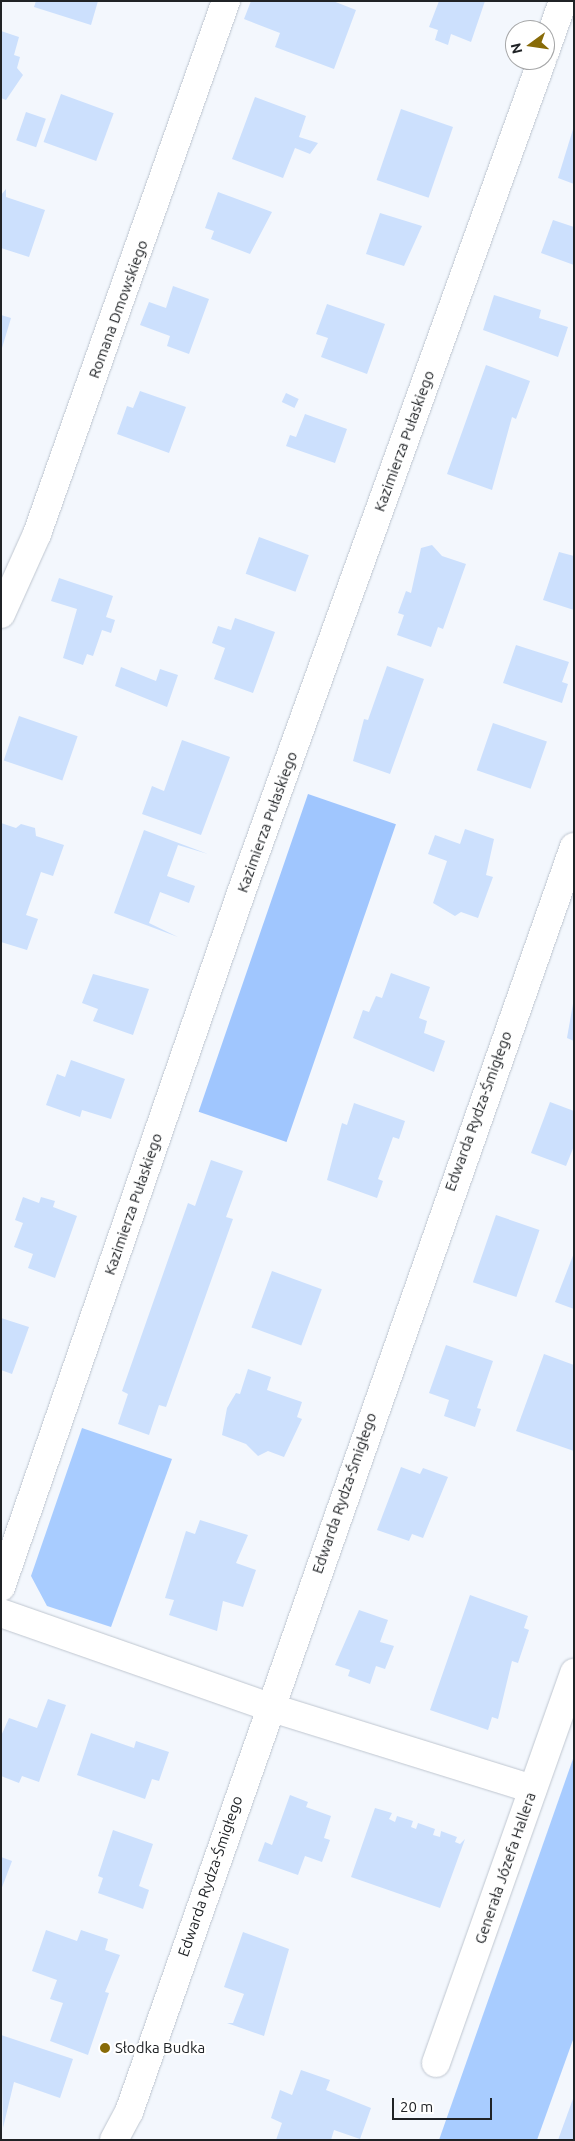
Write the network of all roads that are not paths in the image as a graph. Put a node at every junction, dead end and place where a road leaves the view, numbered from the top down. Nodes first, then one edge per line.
1 (226, 1) edge
2 (564, 1) edge
3 (555, 25) edge
4 (538, 70) edge
5 (1, 614) edge
6 (574, 847) edge
7 (1, 1587) edge
8 (1, 1613) edge
9 (574, 1673) edge
10 (269, 1706) junction
11 (532, 1789) junction
12 (436, 2064) dead end
13 (114, 2140) edge

1 - 5 street, Romana Dmowskiego
2 - 3 street
4 - 7 street, Kazimierza Pułaskiego
6 - 10 street, Edwarda Rydza-Śmigłego
8 - 10 street
9 - 11 street, Generała Józefa Hallera
10 - 11 street
10 - 13 street, Edwarda Rydza-Śmigłego
11 - 12 street, Generała Józefa Hallera

